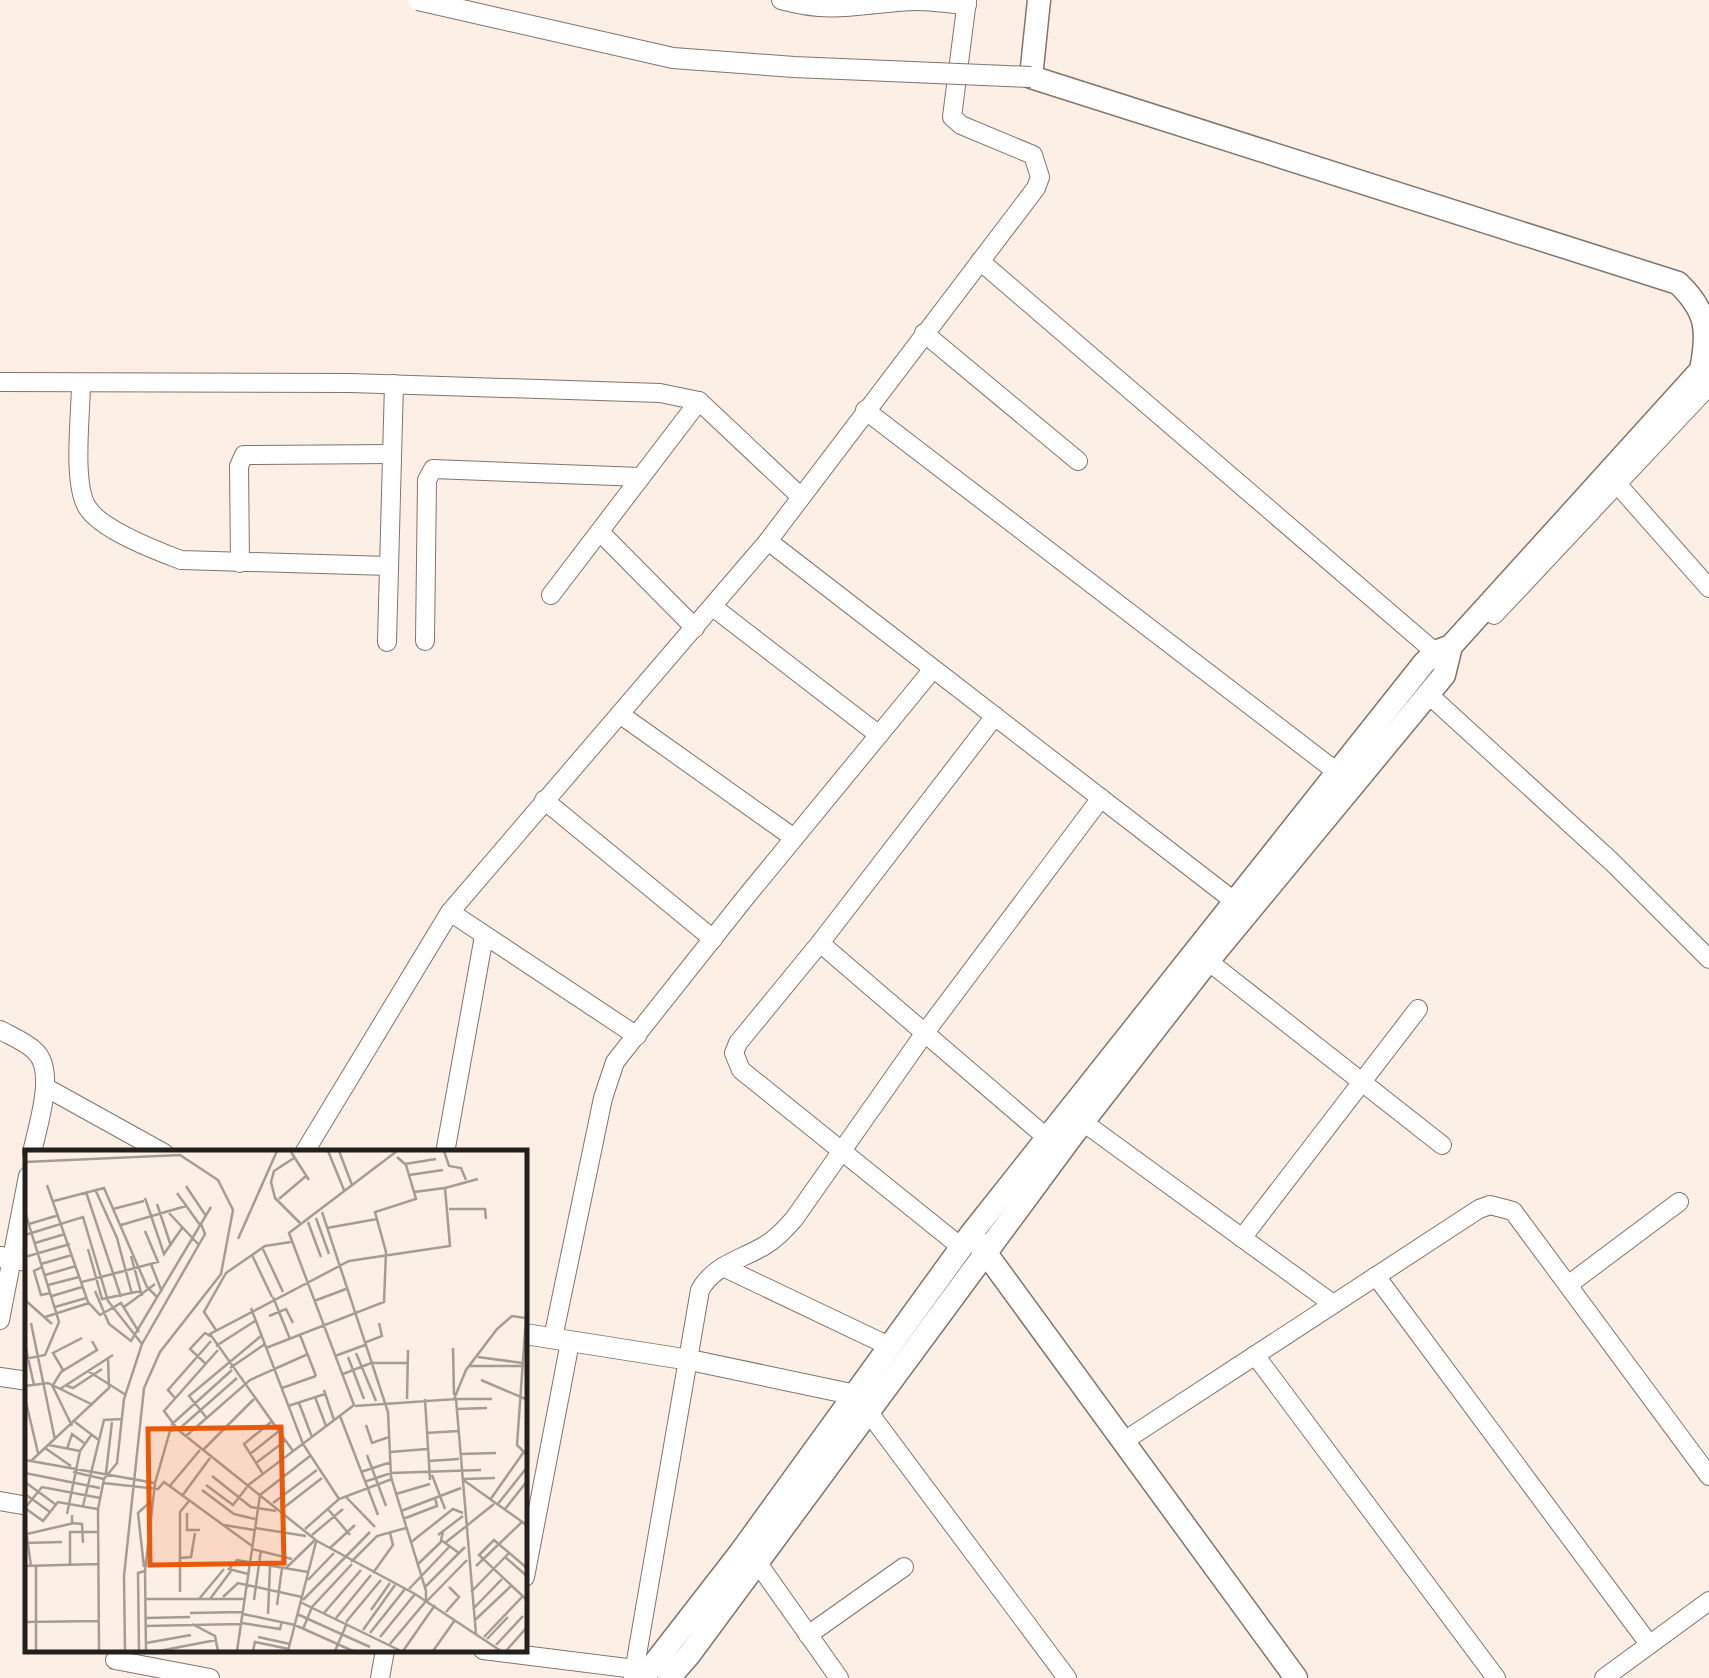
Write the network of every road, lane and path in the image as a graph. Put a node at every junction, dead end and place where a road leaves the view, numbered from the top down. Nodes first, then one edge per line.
1 (418, 0) edge
2 (781, 0) edge
3 (1040, 0) edge
4 (967, 2) edge
5 (1031, 77) junction
6 (980, 260) junction
7 (924, 333) junction
8 (0, 382) edge
9 (81, 383) junction
10 (394, 384) junction
11 (1706, 386) edge
12 (699, 402) junction
13 (865, 410) junction
14 (392, 454) junction
15 (1078, 461) dead end
16 (642, 477) junction
17 (1618, 484) junction
18 (800, 497) junction
19 (600, 532) junction
20 (768, 542) junction
21 (240, 564) junction
22 (390, 566) junction
23 (1709, 588) edge
24 (551, 596) dead end
25 (712, 607) junction
26 (695, 628) junction
27 (425, 640) dead end
28 (387, 642) dead end
29 (1445, 654) junction
30 (933, 669) junction
31 (1428, 694) junction
32 (622, 715) junction
33 (995, 716) junction
34 (879, 734) junction
35 (1337, 772) junction
36 (1101, 798) junction
37 (544, 800) junction
38 (794, 838) junction
39 (1234, 901) junction
40 (450, 912) junction
41 (484, 936) junction
42 (713, 939) junction
43 (820, 944) junction
44 (1709, 959) edge
45 (1208, 961) junction
46 (1418, 1009) dead end
47 (0, 1030) edge
48 (924, 1034) junction
49 (637, 1036) junction
50 (1362, 1083) junction
51 (45, 1087) junction
52 (1084, 1122) junction
53 (1046, 1137) junction
54 (1442, 1145) dead end
55 (33, 1150) edge
56 (159, 1150) edge
57 (306, 1150) edge
58 (446, 1150) edge
59 (842, 1150) junction
60 (25, 1193) edge
61 (1679, 1202) dead end
62 (1242, 1238) junction
63 (973, 1244) junction
64 (13, 1259) edge
65 (723, 1266) junction
66 (1376, 1276) junction
67 (1568, 1285) junction
68 (1333, 1304) junction
69 (0, 1320) edge
70 (528, 1334) edge
71 (562, 1340) junction
72 (891, 1347) junction
73 (1255, 1355) junction
74 (690, 1360) junction
75 (0, 1377) edge
76 (25, 1381) edge
77 (863, 1404) junction
78 (1124, 1441) junction
79 (1709, 1476) edge
80 (0, 1500) edge
81 (25, 1505) edge
82 (528, 1558) edge
83 (757, 1562) junction
84 (904, 1567) dead end
85 (1709, 1600) edge
86 (808, 1635) junction
87 (1650, 1644) junction
88 (384, 1653) edge
89 (516, 1653) edge
90 (115, 1663) edge
91 (637, 1675) edge
92 (672, 1677) edge
93 (210, 1678) edge
94 (380, 1678) edge
95 (839, 1678) edge
96 (1067, 1678) edge
97 (1296, 1678) edge
98 (1496, 1678) edge
99 (1604, 1678) edge

1 - 5 street, bridge
2 - 4 street
3 - 5 main road
4 - 6 street
5 - 11 main road
6 - 7 street
6 - 29 street
7 - 13 street
7 - 15 street
8 - 9 street
9 - 10 street
9 - 21 street
10 - 12 street
10 - 14 street
11 - 17 street
11 - 29 main road
12 - 16 street
12 - 18 street
13 - 18 street
13 - 35 street
14 - 21 street
14 - 22 street
16 - 19 street
16 - 27 street
17 - 23 street
17 - 29 street
18 - 20 street
19 - 24 street
19 - 26 street
20 - 25 street
20 - 30 street
21 - 22 street
22 - 28 street
25 - 26 street
25 - 34 street
26 - 32 street
29 - 31 main road
29 - 35 main road
30 - 33 street
30 - 34 street
31 - 44 street
31 - 45 main road
32 - 37 street
32 - 38 street
33 - 36 street
33 - 43 street
34 - 38 street
35 - 39 main road
36 - 39 street
36 - 48 street
37 - 40 street
37 - 42 street
38 - 42 street
39 - 53 main road
40 - 41 street
40 - 57 street
41 - 49 street
41 - 58 street
42 - 49 street
43 - 48 street
43 - 59 street
45 - 50 street
45 - 52 main road
46 - 50 street
47 - 51 street
48 - 53 street
48 - 59 street
49 - 71 street
50 - 54 street
50 - 62 street
51 - 55 street
51 - 56 street
52 - 62 street
52 - 63 main road
53 - 63 main road
59 - 63 street
59 - 65 street
60 - 64 street
61 - 67 street
62 - 68 street
63 - 72 main road
63 - 77 main road
63 - 78 main road
64 - 69 street
65 - 72 street
65 - 74 street
66 - 67 street
66 - 68 street
66 - 87 street
67 - 79 street
68 - 73 street
70 - 71 street
71 - 74 street
71 - 82 street
72 - 77 main road
73 - 78 street
73 - 98 street
74 - 77 street
74 - 91 street
75 - 76 street
77 - 83 main road
77 - 91 main road
77 - 96 street
78 - 97 main road
80 - 81 street
83 - 86 street
83 - 92 main road
84 - 86 street
85 - 87 street
86 - 95 street
87 - 99 street
88 - 94 street
89 - 91 street
90 - 93 street

